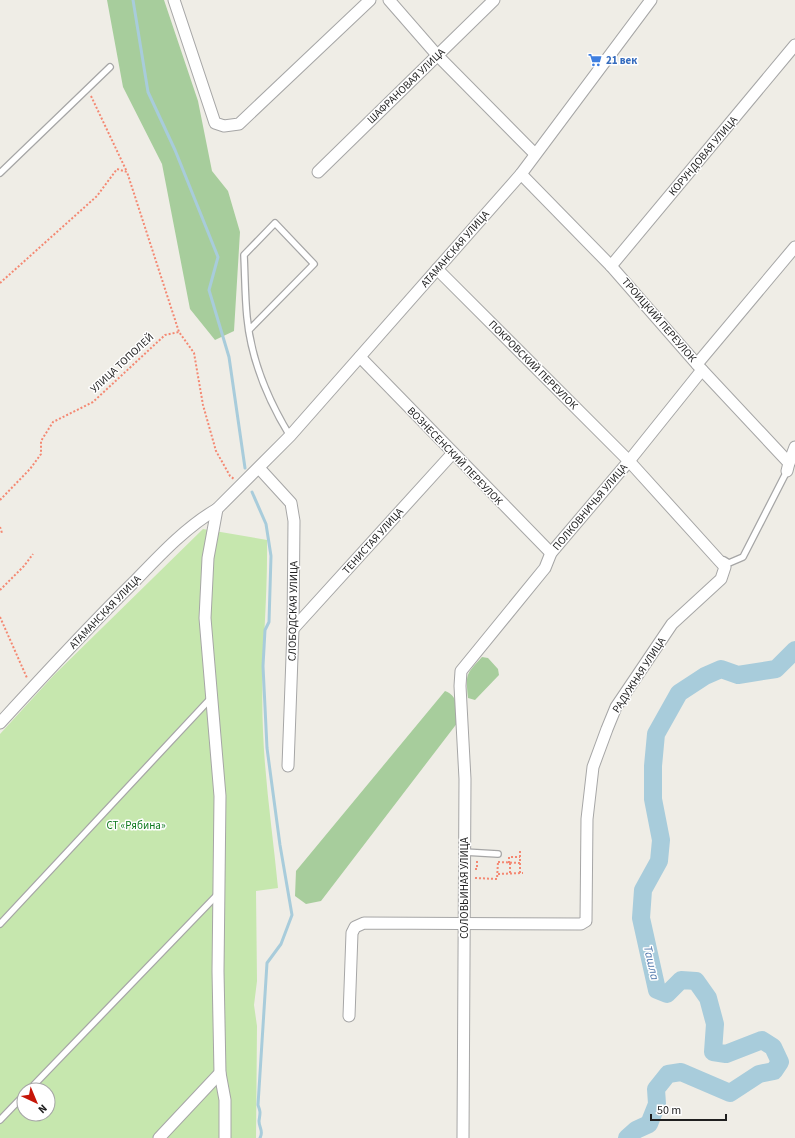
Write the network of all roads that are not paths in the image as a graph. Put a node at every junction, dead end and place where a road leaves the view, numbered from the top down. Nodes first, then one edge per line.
1 (174, 0) edge
2 (370, 0) edge
3 (389, 0) edge
4 (494, 0) edge
5 (651, 0) edge
6 (795, 45) edge
7 (437, 55) junction
8 (110, 67) dead end
9 (535, 154) junction
10 (318, 172) dead end
11 (0, 174) edge
12 (521, 174) junction
13 (795, 247) edge
14 (611, 266) junction
15 (437, 269) junction
16 (249, 330) junction
17 (360, 357) junction
18 (699, 367) junction
19 (290, 436) junction
20 (795, 447) edge
21 (452, 454) junction
22 (629, 461) junction
23 (788, 467) junction
24 (259, 468) junction
25 (218, 509) junction
26 (551, 554) junction
27 (718, 557) junction
28 (293, 629) junction
29 (482, 646) joint
30 (212, 698) junction
31 (0, 723) edge
32 (288, 766) dead end
33 (464, 852) junction
34 (498, 854) road end
35 (219, 892) junction
36 (0, 924) edge
37 (464, 924) junction
38 (349, 1016) dead end
39 (220, 1073) junction
40 (37, 1082) edge
41 (16, 1103) edge
42 (0, 1120) edge
43 (159, 1138) edge
44 (225, 1138) edge
45 (463, 1138) edge

1 - 2 street
3 - 7 street
4 - 7 street, ШАФРАНОВАЯ УЛИЦА
5 - 9 street, АТАМАНСКАЯ УЛИЦА
6 - 14 street, КОРУНДОВАЯ УЛИЦА
7 - 9 street
7 - 10 street, ШАФРАНОВАЯ УЛИЦА
8 - 11 lane
9 - 12 street, АТАМАНСКАЯ УЛИЦА
12 - 14 street, ТРОИЦКИЙ ПЕРЕУЛОК
12 - 15 street, АТАМАНСКАЯ УЛИЦА
13 - 18 street, ПОЛКОВНИЧЬЯ УЛИЦА
14 - 18 street, ТРОИЦКИЙ ПЕРЕУЛОК
15 - 17 street, АТАМАНСКАЯ УЛИЦА
15 - 22 street, ПОКРОВСКИЙ ПЕРЕУЛОК
16 - 16 lane
16 - 19 lane
17 - 19 street, АТАМАНСКАЯ УЛИЦА
17 - 21 street, ВОЗНЕСЕНСКИЙ ПЕРЕУЛОК
18 - 22 street, ПОЛКОВНИЧЬЯ УЛИЦА
18 - 23 street, ТРОИЦКИЙ ПЕРЕУЛОК
19 - 24 street, АТАМАНСКАЯ УЛИЦА
20 - 23 street
21 - 26 street, ВОЗНЕСЕНСКИЙ ПЕРЕУЛОК
21 - 28 street, ТЕНИСТАЯ УЛИЦА
22 - 26 street, ПОЛКОВНИЧЬЯ УЛИЦА
22 - 27 street, РАДУЖНАЯ УЛИЦА
23 - 27 lane
24 - 25 street, АТАМАНСКАЯ УЛИЦА
24 - 28 street, СЛОБОДСКАЯ УЛИЦА
25 - 30 street
25 - 31 street, АТАМАНСКАЯ УЛИЦА
26 - 29 street, ПОЛКОВНИЧЬЯ УЛИЦА
27 - 37 street, РАДУЖНАЯ УЛИЦА
28 - 32 street, СЛОБОДСКАЯ УЛИЦА
29 - 33 street, СОЛОВЬИНАЯ УЛИЦА
30 - 35 street
30 - 36 lane
33 - 34 lane
33 - 37 street, СОЛОВЬИНАЯ УЛИЦА
35 - 39 street
35 - 40 lane
37 - 38 street
37 - 45 street, СОЛОВЬИНАЯ УЛИЦА
39 - 43 street
39 - 44 street
41 - 42 lane

